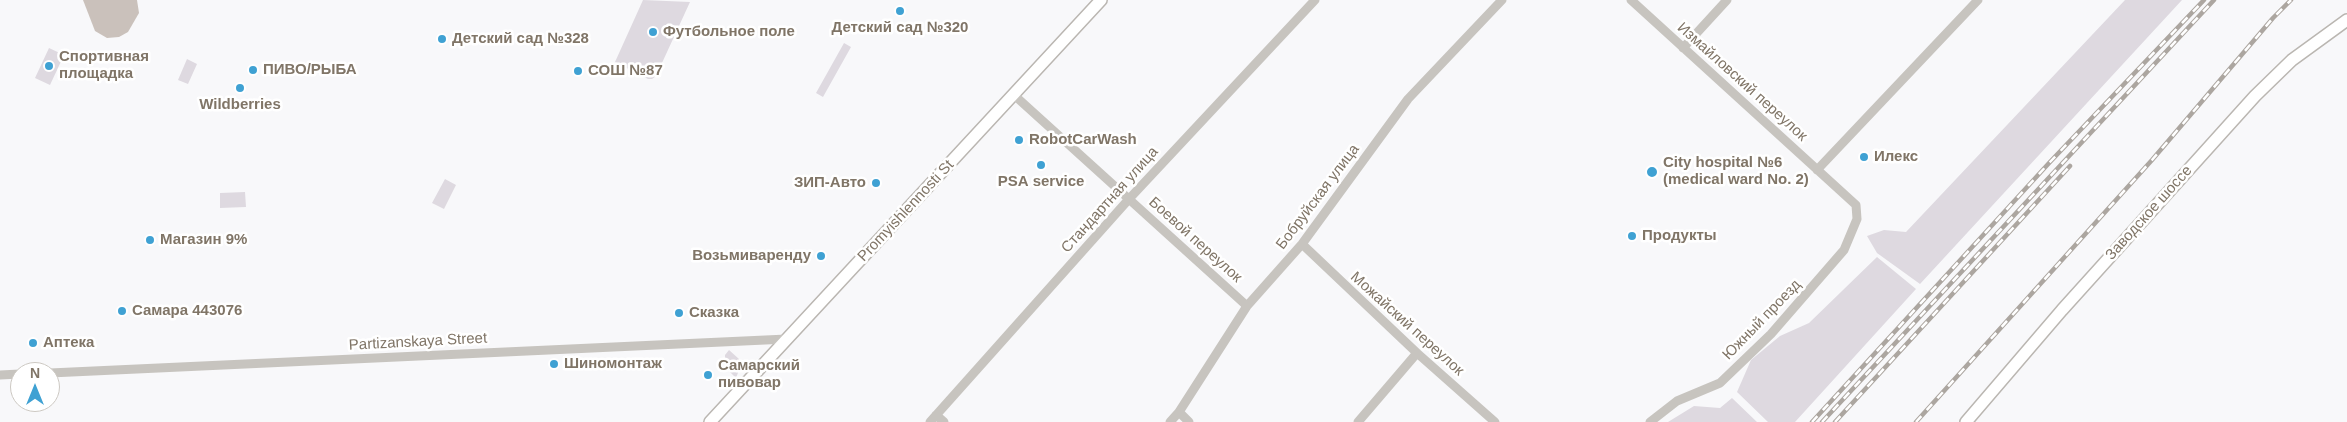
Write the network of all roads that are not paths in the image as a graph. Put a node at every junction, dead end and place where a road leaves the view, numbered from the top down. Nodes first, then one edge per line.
1 (1101, 0) edge
2 (1315, 0) edge
3 (1502, 0) edge
4 (1631, 0) edge
5 (1727, 0) edge
6 (1978, 0) edge
7 (2347, 20) edge
8 (1683, 48) junction
9 (1014, 95) junction
10 (1817, 170) junction
11 (1129, 199) junction
12 (1856, 205) joint
13 (1302, 244) junction
14 (1247, 306) junction
15 (787, 339) junction
16 (1417, 353) junction
17 (60, 373) edge
18 (1179, 412) junction
19 (933, 418) edge
20 (710, 422) edge
21 (944, 422) edge
22 (1170, 422) edge
23 (1189, 422) edge
24 (1358, 422) edge
25 (1495, 422) edge
26 (1650, 422) edge
27 (1966, 422) edge

1 - 9 main road, Promyishlennosti St
2 - 11 street, Стандартная улица
3 - 13 street, Бобруйская улица
4 - 8 street, Измайловский переулок
5 - 8 street
6 - 10 street
7 - 27 main road, Заводское шоссе
8 - 10 street, Измайловский переулок
9 - 11 street, Боевой переулок
9 - 15 main road, Promyishlennosti St
10 - 12 street, Измайловский переулок
11 - 14 street, Боевой переулок
11 - 19 street, Стандартная улица
12 - 26 street, Южный проезд
13 - 14 street, Бобруйская улица
13 - 16 street, Можайский переулок
14 - 18 street, Бобруйская улица
15 - 17 street, Partizanskaya Street
15 - 20 main road, Promyishlennosti St
16 - 24 street
16 - 25 street, Можайский переулок
18 - 22 street, Бобруйская улица
18 - 23 street
19 - 21 street

